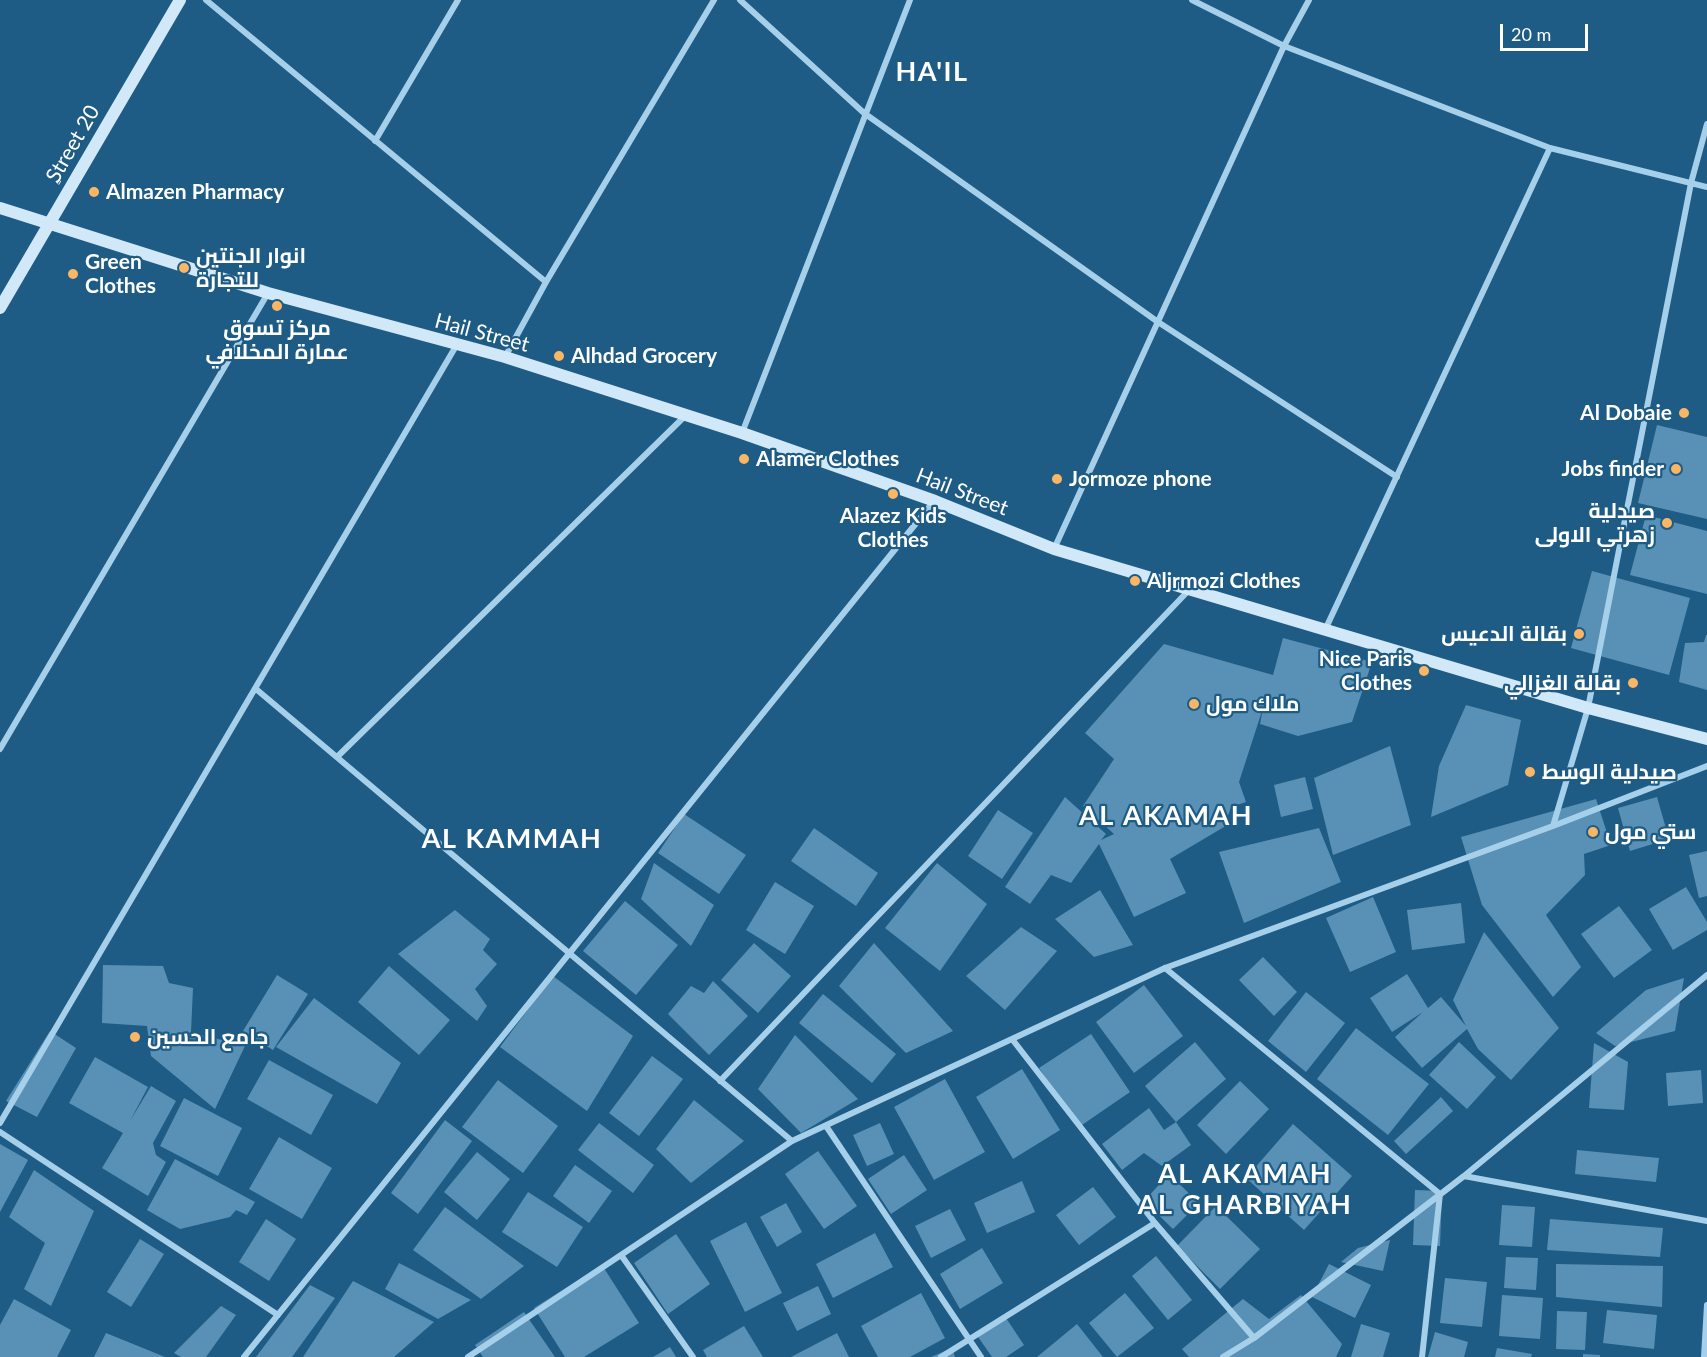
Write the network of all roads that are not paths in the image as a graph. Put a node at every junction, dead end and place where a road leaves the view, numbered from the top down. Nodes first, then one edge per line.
1 (180, 0) edge
2 (206, 0) edge
3 (458, 0) edge
4 (714, 0) edge
5 (740, 0) edge
6 (910, 0) edge
7 (1192, 0) edge
8 (1309, 0) edge
9 (1284, 46) junction
10 (864, 113) junction
11 (1707, 124) edge
12 (375, 141) junction
13 (1550, 148) junction
14 (1691, 183) junction
15 (1707, 187) edge
16 (0, 208) edge
17 (49, 224) junction
18 (546, 282) junction
19 (268, 293) junction
20 (0, 308) edge
21 (1158, 322) junction
22 (456, 346) junction
23 (505, 357) junction
24 (686, 415) junction
25 (741, 433) junction
26 (1397, 477) junction
27 (935, 501) junction
28 (1054, 549) junction
29 (1190, 589) junction
30 (1325, 630) junction
31 (256, 689) junction
32 (1588, 708) junction
33 (1707, 739) edge
34 (0, 749) edge
35 (338, 757) junction
36 (1707, 765) edge
37 (1553, 826) junction
38 (570, 953) junction
39 (1165, 968) junction
40 (1707, 975) edge
41 (1012, 1039) junction
42 (720, 1081) junction
43 (0, 1123) edge
44 (826, 1126) junction
45 (0, 1132) edge
46 (792, 1142) junction
47 (1464, 1176) junction
48 (1440, 1194) junction
49 (1707, 1221) edge
50 (1155, 1223) junction
51 (621, 1256) junction
52 (1707, 1305) edge
53 (278, 1315) junction
54 (1254, 1338) junction
55 (969, 1339) junction
56 (244, 1357) edge
57 (468, 1357) edge
58 (693, 1357) edge
59 (941, 1357) edge
60 (981, 1357) edge
61 (1223, 1357) edge
62 (1422, 1357) edge
63 (1704, 1357) edge

1 - 17 street, ٍStreet 20
2 - 12 street
3 - 12 street
4 - 18 street
5 - 10 street
6 - 10 street
7 - 9 street
8 - 9 street
9 - 13 street
9 - 21 street
10 - 21 street
10 - 25 street
11 - 14 street
12 - 18 street
13 - 14 street
13 - 26 street
14 - 15 street
14 - 32 street
16 - 17 street, Hail Street
17 - 19 street, Hail Street
17 - 20 street, ٍStreet 20
18 - 23 street
19 - 22 street, Hail Street
19 - 34 street
21 - 26 street
21 - 28 street
22 - 23 street, Hail Street
22 - 31 street
23 - 24 street, Hail Street
24 - 25 street, Hail Street
24 - 35 street
25 - 27 street, Hail Street
26 - 30 street
27 - 28 street, Hail Street
27 - 38 street
28 - 29 street, Hail Street
29 - 30 street, Hail Street
29 - 42 street
30 - 32 street, Hail Street
31 - 35 street
31 - 43 street
32 - 33 street, Hail Street
32 - 37 street
35 - 38 street
36 - 37 street
37 - 39 street
38 - 42 street
38 - 53 street
39 - 41 street
39 - 48 street
40 - 47 street
41 - 44 street
41 - 50 street
42 - 46 street
44 - 46 street
44 - 55 street
45 - 53 street
46 - 51 street
47 - 48 street
47 - 49 street
48 - 54 street
48 - 62 street
50 - 54 street
50 - 55 street
51 - 57 street
51 - 58 street
52 - 63 street
53 - 56 street
54 - 61 street
55 - 59 street
55 - 60 street

